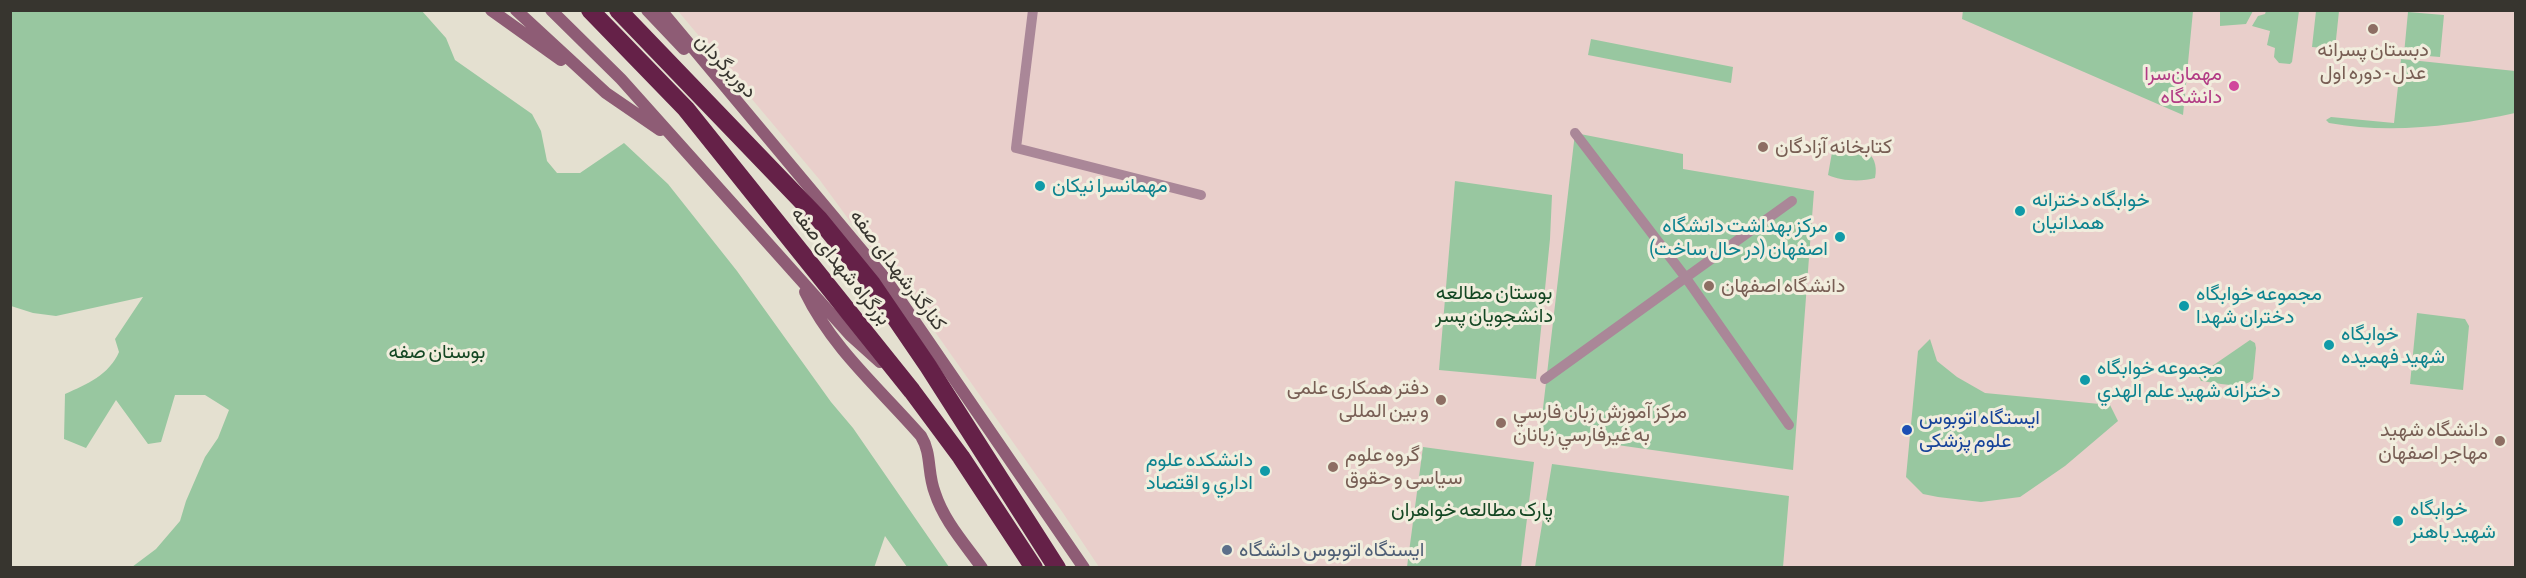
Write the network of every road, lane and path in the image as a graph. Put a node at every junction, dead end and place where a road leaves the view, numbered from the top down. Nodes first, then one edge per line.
1 (491, 10) edge
2 (516, 10) edge
3 (551, 10) edge
4 (590, 10) edge
5 (618, 10) edge
6 (647, 10) edge
7 (661, 10) edge
8 (1033, 10) edge
9 (606, 93) junction
10 (753, 122) junction
11 (1575, 133) dead end
12 (676, 141) junction
13 (1201, 195) dead end
14 (1792, 201) dead end
15 (798, 277) junction
16 (1686, 278) junction
17 (1545, 379) dead end
18 (912, 391) junction
19 (1789, 425) dead end
20 (1023, 514) junction
21 (982, 567) edge
22 (1034, 567) edge
23 (1057, 567) edge
24 (1063, 567) edge
25 (1084, 567) edge

1 - 9 main road
2 - 9 main road
3 - 12 main road
4 - 18 highway, بزرگراه شهدای صفه
5 - 20 highway, بزرگراه شهدای صفه
6 - 10 main road, دوربرگردان
7 - 10 main road, کنارگذرشهدای صفه
8 - 13 street
9 - 12 main road
10 - 25 main road, کنارگذرشهدای صفه
11 - 16 street
12 - 15 main road
14 - 16 street
15 - 18 main road
15 - 21 main road
16 - 17 street
16 - 19 street
18 - 22 highway, بزرگراه شهدای صفه
20 - 23 highway, بزرگراه شهدای صفه
20 - 24 main road

